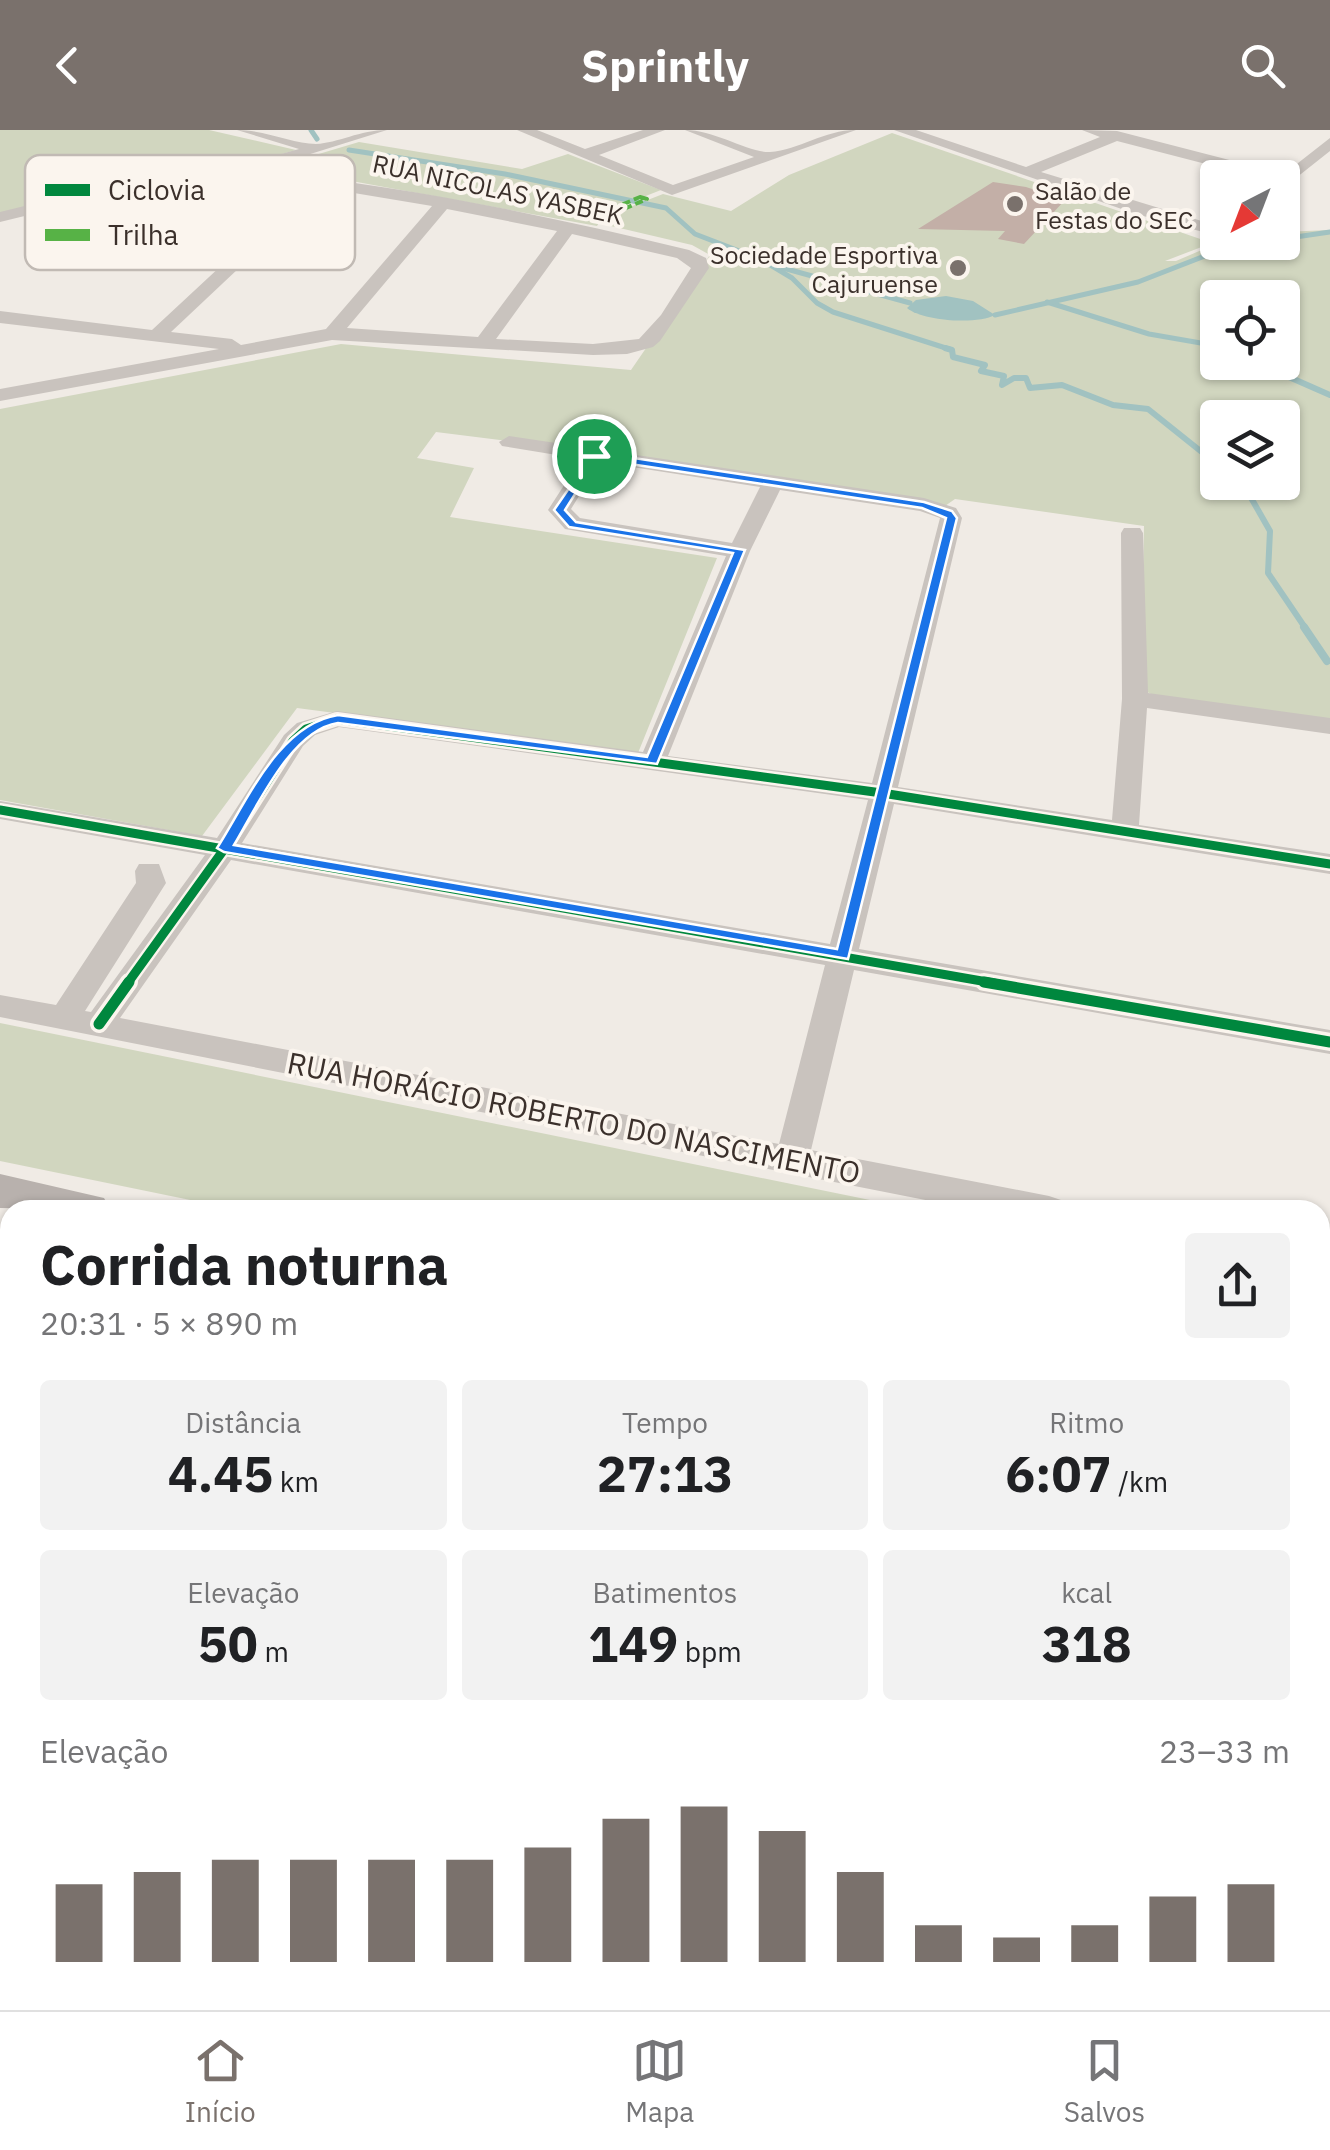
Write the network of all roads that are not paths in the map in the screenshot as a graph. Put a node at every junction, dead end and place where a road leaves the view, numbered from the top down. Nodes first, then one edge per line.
1 (244, 130) edge
2 (376, 130) edge
3 (524, 130) edge
4 (658, 130) edge
5 (692, 130) edge
6 (850, 130) edge
7 (901, 130) edge
8 (1088, 130) edge
9 (1123, 134) edge
10 (1330, 144) edge
11 (315, 148) junction
12 (586, 154) junction
13 (301, 155) edge
14 (768, 157) junction
15 (1213, 160) edge
16 (1300, 167) edge
17 (1026, 172) junction
18 (355, 186) edge
19 (445, 201) junction
20 (25, 211) edge
21 (0, 217) edge
22 (1200, 227) edge
23 (568, 228) junction
24 (227, 270) edge
25 (0, 317) edge
26 (332, 334) junction
27 (157, 335) junction
28 (485, 341) junction
29 (261, 348) junction
30 (0, 395) edge
31 (509, 442) dead end
32 (594, 456) junction
33 (772, 484) junction
34 (1132, 533) dead end
35 (739, 550) junction
36 (1135, 700) junction
37 (1330, 726) edge
38 (652, 762) junction
39 (882, 793) junction
40 (0, 810) edge
41 (1125, 831) junction
42 (224, 848) junction
43 (1330, 864) edge
44 (149, 872) dead end
45 (842, 955) junction
46 (0, 1006) edge
47 (64, 1018) junction
48 (99, 1024) junction
49 (1330, 1042) edge
50 (792, 1160) junction
51 (0, 1191) edge
52 (42, 1200) edge
53 (998, 1200) edge

1 - 11 street
2 - 11 street
3 - 12 street
4 - 12 street
5 - 14 street
6 - 14 street
7 - 17 street
8 - 9 street
9 - 15 street
9 - 17 street
10 - 16 street
11 - 13 street
12 - 14 street
17 - 22 street
18 - 19 street, RUA NICOLAS YASBEK
19 - 23 street, RUA NICOLAS YASBEK
19 - 26 street
20 - 21 street
23 - 28 street
23 - 28 street, RUA NICOLAS YASBEK
24 - 27 street
25 - 27 street
26 - 28 street
26 - 29 street
27 - 29 street
29 - 30 street
31 - 32 street
32 - 33 street
32 - 35 street
33 - 35 street
33 - 39 street
34 - 36 street
35 - 38 street
36 - 37 street
36 - 41 street
38 - 39 street
38 - 42 street
39 - 41 street
39 - 45 street
40 - 42 street
41 - 43 street
42 - 45 street
42 - 48 street
44 - 47 street
45 - 49 street
45 - 50 street
46 - 47 street, RUA HORÁCIO ROBERTO DO NASCIMENTO
47 - 48 street, RUA HORÁCIO ROBERTO DO NASCIMENTO
48 - 50 street, RUA HORÁCIO ROBERTO DO NASCIMENTO
50 - 53 street, RUA HORÁCIO ROBERTO DO NASCIMENTO
51 - 52 main road

